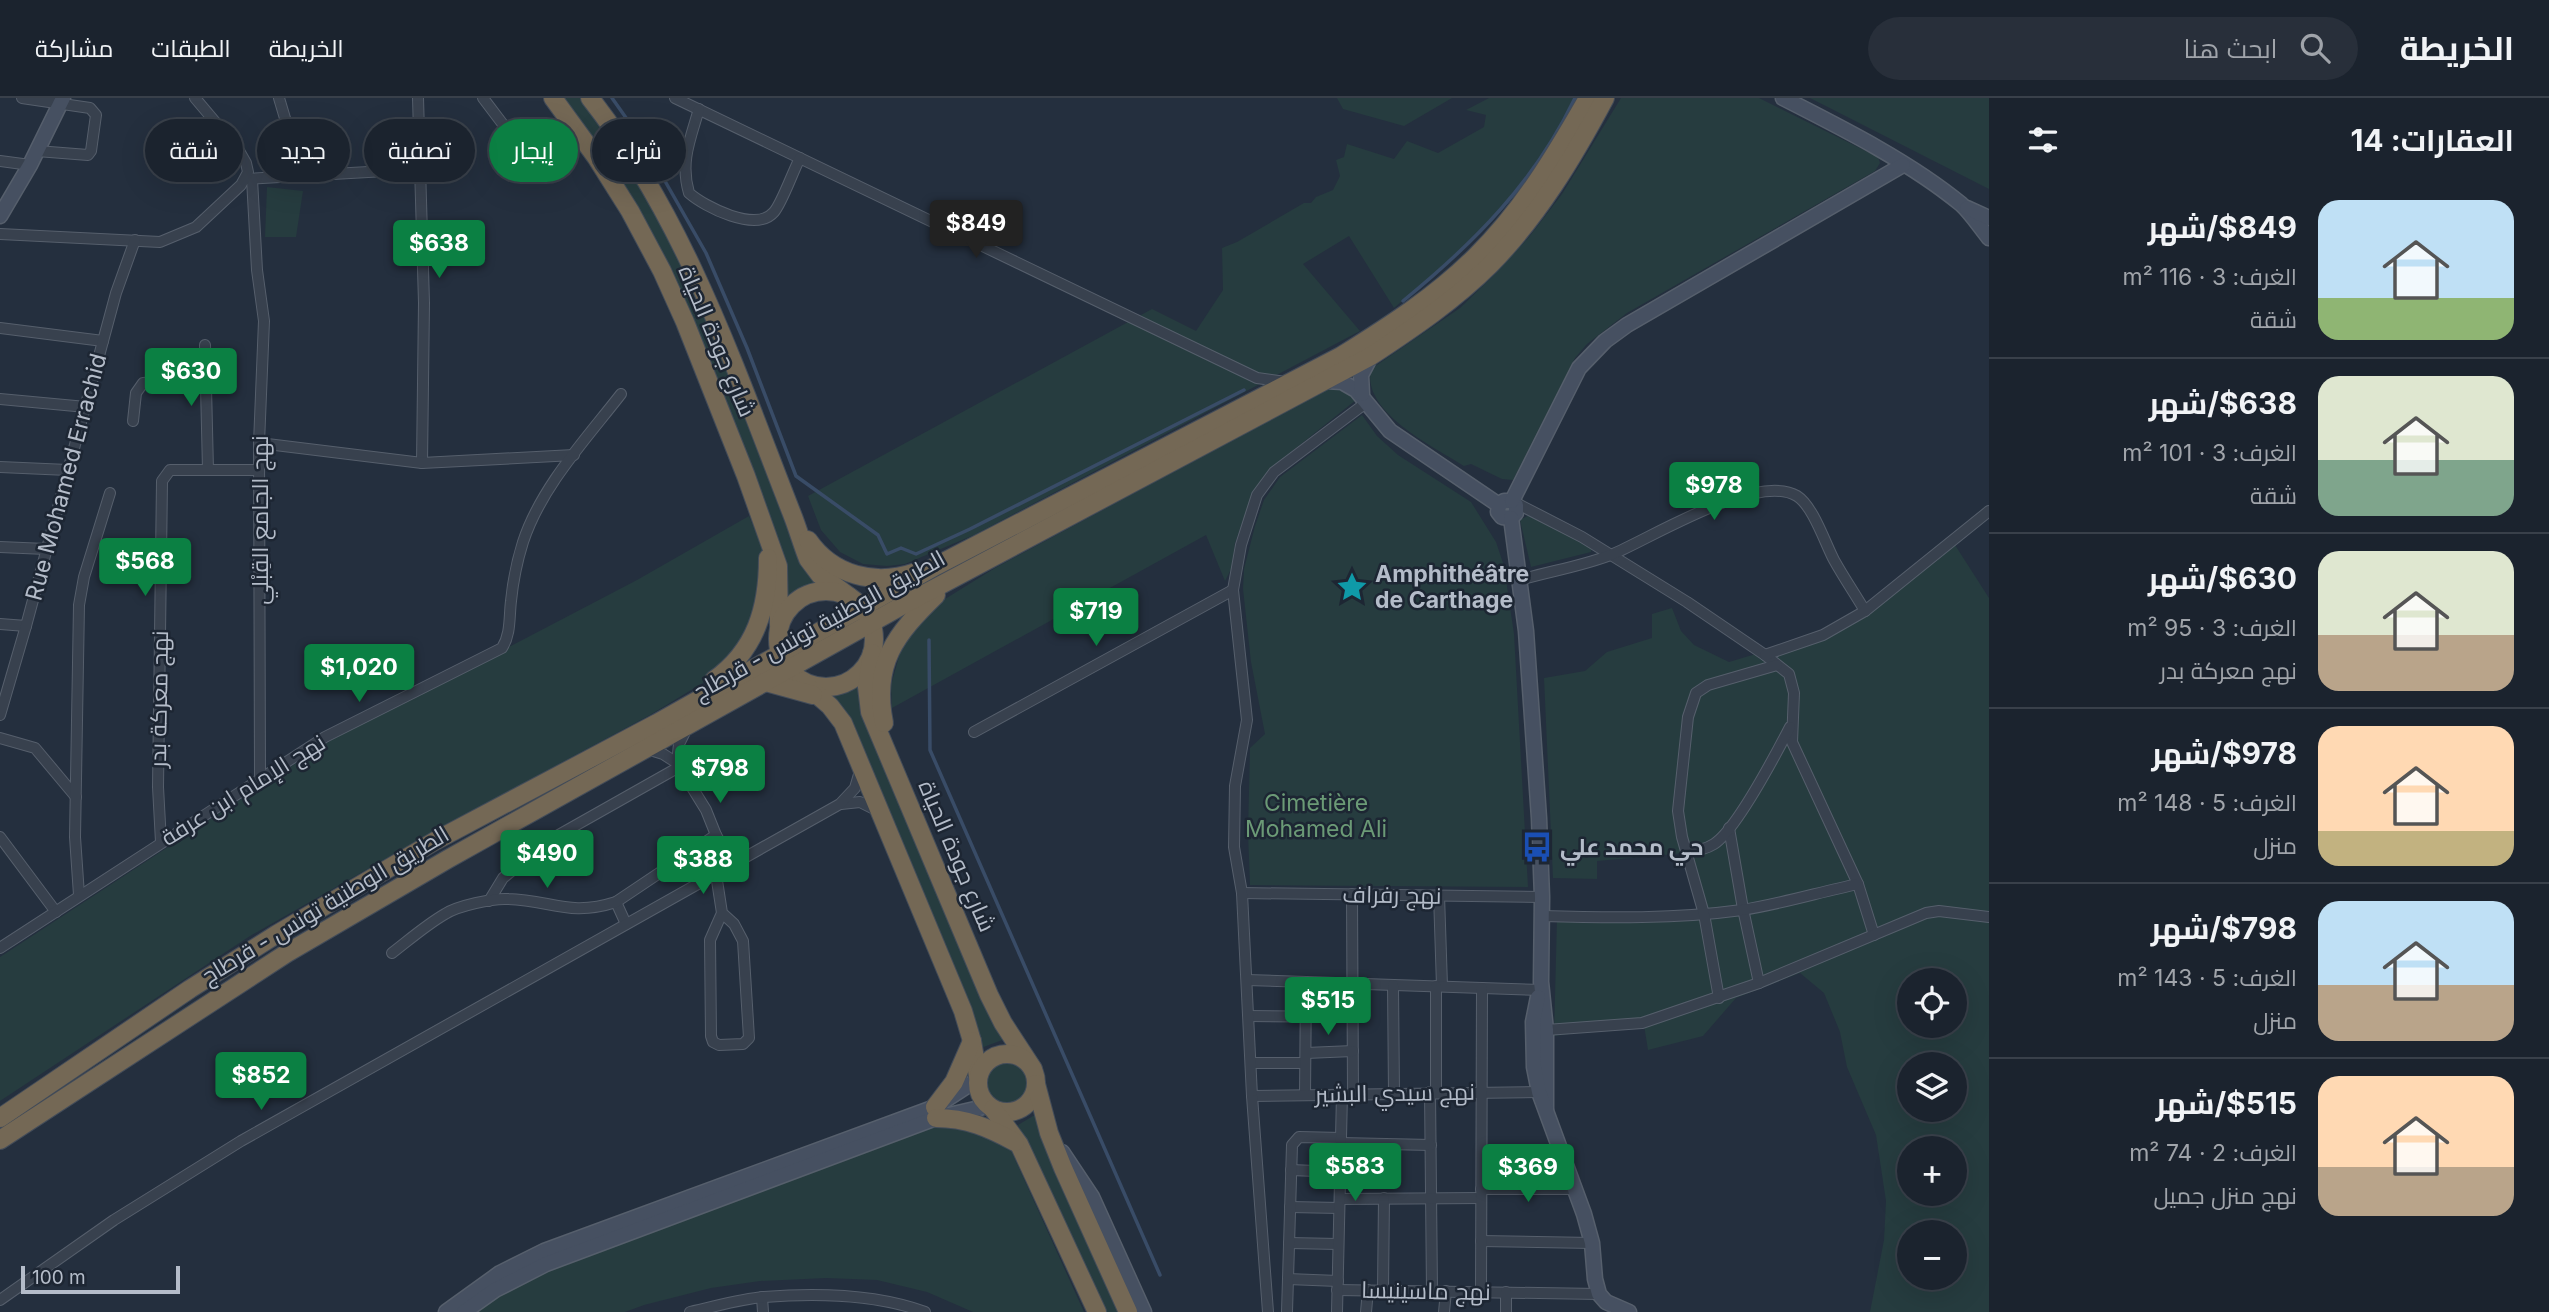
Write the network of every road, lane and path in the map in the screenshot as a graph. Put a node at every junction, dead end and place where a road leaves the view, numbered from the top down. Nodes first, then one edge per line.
1 (22, 98) edge
2 (195, 98) edge
3 (279, 98) edge
4 (418, 98) edge
5 (482, 98) edge
6 (553, 98) edge
7 (590, 98) edge
8 (675, 98) edge
9 (1588, 98) edge
10 (1605, 98) edge
11 (1614, 98) edge
12 (1783, 98) edge
13 (62, 101) edge
14 (699, 109) junction
15 (1595, 118) junction
16 (285, 119) edge
17 (419, 119) edge
18 (498, 119) edge
19 (37, 151) junction
20 (800, 158) junction
21 (0, 161) edge
22 (30, 165) junction
23 (1903, 165) junction
24 (249, 179) junction
25 (257, 179) edge
26 (421, 182) edge
27 (1962, 206) junction
28 (0, 216) edge
29 (1989, 218) edge
30 (0, 234) edge
31 (1989, 238) edge
32 (135, 240) junction
33 (0, 328) edge
34 (103, 341) junction
35 (205, 345) dead end
36 (1371, 356) junction
37 (206, 378) junction
38 (1326, 381) junction
39 (1287, 382) junction
40 (621, 394) dead end
41 (1364, 398) junction
42 (0, 399) edge
43 (86, 407) junction
44 (133, 421) dead end
45 (259, 443) junction
46 (574, 455) junction
47 (422, 463) junction
48 (0, 467) edge
49 (68, 470) junction
50 (208, 470) junction
51 (259, 470) junction
52 (110, 493) dead end
53 (1508, 503) junction
54 (1989, 511) edge
55 (798, 527) junction
56 (768, 537) junction
57 (0, 547) edge
58 (47, 549) junction
59 (1610, 555) junction
60 (936, 566) junction
61 (952, 580) junction
62 (1520, 580) junction
63 (1233, 590) junction
64 (861, 609) junction
65 (1865, 611) junction
66 (0, 624) edge
67 (779, 625) junction
68 (26, 626) junction
69 (872, 653) junction
70 (1765, 655) junction
71 (1777, 665) junction
72 (789, 668) junction
73 (766, 682) junction
74 (820, 697) junction
75 (0, 715) edge
76 (657, 723) junction
77 (1792, 723) junction
78 (690, 724) junction
79 (974, 732) dead end
80 (0, 738) edge
81 (646, 749) junction
82 (678, 765) junction
83 (861, 767) junction
84 (892, 768) junction
85 (260, 778) junction
86 (76, 797) junction
87 (841, 804) junction
88 (880, 813) junction
89 (1729, 828) junction
90 (716, 835) junction
91 (0, 837) edge
92 (161, 842) junction
93 (1688, 852) junction
94 (733, 865) junction
95 (716, 874) junction
96 (1858, 884) junction
97 (1242, 893) junction
98 (1352, 894) junction
99 (79, 895) junction
100 (1439, 895) junction
101 (1542, 897) junction
102 (489, 901) junction
103 (616, 902) junction
104 (1743, 909) junction
105 (56, 912) junction
106 (722, 913) junction
107 (1704, 914) junction
108 (1542, 916) junction
109 (1989, 917) edge
110 (626, 924) junction
111 (1874, 934) junction
112 (0, 948) edge
113 (392, 953) dead end
114 (1247, 980) junction
115 (1306, 982) junction
116 (1353, 983) junction
117 (1759, 983) junction
118 (1393, 985) junction
119 (1439, 986) junction
120 (1541, 987) junction
121 (1482, 988) junction
122 (1719, 998) junction
123 (1249, 1016) junction
124 (1306, 1016) junction
125 (1353, 1017) junction
126 (1546, 1030) junction
127 (972, 1041) junction
128 (1353, 1051) junction
129 (1306, 1058) junction
130 (1251, 1063) junction
131 (1034, 1076) junction
132 (978, 1078) junction
133 (1482, 1091) junction
134 (1433, 1092) junction
135 (1539, 1092) junction
136 (1394, 1093) junction
137 (1347, 1094) junction
138 (1305, 1095) junction
139 (1252, 1096) junction
140 (991, 1107) junction
141 (1546, 1109) junction
142 (936, 1112) junction
143 (0, 1118) edge
144 (1049, 1133) junction
145 (0, 1140) edge
146 (1341, 1141) junction
147 (1019, 1144) junction
148 (1431, 1145) junction
149 (1291, 1170) junction
150 (1340, 1172) junction
151 (1575, 1189) junction
152 (1481, 1193) junction
153 (1384, 1198) junction
154 (1431, 1198) junction
155 (1339, 1204) junction
156 (1290, 1207) junction
157 (1481, 1241) junction
158 (1289, 1243) junction
159 (1592, 1243) junction
160 (1338, 1244) junction
161 (1288, 1279) junction
162 (1337, 1285) junction
163 (1368, 1290) junction
164 (1383, 1290) junction
165 (1433, 1291) junction
166 (1446, 1291) junction
167 (1481, 1292) junction
168 (1506, 1292) junction
169 (762, 1297) junction
170 (0, 1300) edge
171 (1604, 1303) edge
172 (446, 1312) edge
173 (464, 1312) edge
174 (690, 1312) edge
175 (762, 1312) edge
176 (925, 1312) edge
177 (1097, 1312) edge
178 (1128, 1312) edge
179 (1144, 1312) edge
180 (1268, 1312) edge
181 (1287, 1312) edge
182 (1337, 1312) edge
183 (1366, 1312) edge
184 (1444, 1312) edge
185 (1506, 1312) edge
186 (1629, 1312) edge

1 - 13 street
2 - 24 street, نهج الجامع القِبْلي
3 - 16 street
4 - 17 street
5 - 18 street
6 - 56 highway, شارع جودة الحياة
7 - 55 highway, شارع جودة الحياة
8 - 14 street
9 - 39 highway, الطريق الوطنية تونس - قرطاج
10 - 15 highway, الطريق الوطنية تونس - قرطاج
11 - 15 highway
12 - 23 street
13 - 19 street
13 - 19 street
14 - 20 street
14 - 20 street
15 - 36 highway, الطريق الوطنية تونس - قرطاج
19 - 22 street
20 - 39 street
21 - 22 street
22 - 28 street
23 - 27 street
23 - 53 street
24 - 25 street
24 - 32 street
24 - 45 street, نهج الجامع القِبْلي
26 - 47 street
27 - 29 street
27 - 31 street
30 - 32 street
32 - 34 street, Rue Mohamed Errachid
33 - 34 street
34 - 43 street, Rue Mohamed Errachid
35 - 37 street
36 - 38 highway, الطريق الوطنية تونس - قرطاج
36 - 41 street
37 - 44 street
37 - 50 street
38 - 41 street
38 - 61 highway, الطريق الوطنية تونس - قرطاج
39 - 60 highway, الطريق الوطنية تونس - قرطاج
40 - 46 street, نهج الإمام ابن عرفة
41 - 53 street
41 - 63 street
42 - 43 street
43 - 49 street, Rue Mohamed Errachid
45 - 47 street
45 - 51 street, نهج الجامع القِبْلي
46 - 47 street
46 - 85 street, نهج الإمام ابن عرفة
48 - 49 street
49 - 58 street, Rue Mohamed Errachid
50 - 51 street, نهج معركة بدر
50 - 92 street, نهج معركة بدر
51 - 85 street, نهج الجامع القِبْلي
52 - 86 street
53 - 59 street
53 - 62 street
54 - 65 street
55 - 60 highway
55 - 64 highway, شارع جودة الحياة
56 - 67 highway, شارع جودة الحياة
56 - 76 highway
57 - 58 street
58 - 68 street, Rue Mohamed Errachid
59 - 62 street
59 - 65 street
59 - 70 street
60 - 64 highway, الطريق الوطنية تونس - قرطاج
61 - 64 highway, الطريق الوطنية تونس - قرطاج
61 - 84 highway
62 - 101 street
63 - 79 street
63 - 97 street
64 - 67 highway
64 - 69 highway, شارع جودة الحياة
64 - 72 highway, الطريق الوطنية تونس - قرطاج
65 - 70 street
66 - 68 street
67 - 72 highway, شارع جودة الحياة
68 - 75 street, Rue Mohamed Errachid
69 - 72 highway
69 - 84 highway, شارع جودة الحياة
70 - 71 street
71 - 77 street
71 - 93 street
72 - 73 highway, الطريق الوطنية تونس - قرطاج
72 - 74 highway
72 - 76 highway, الطريق الوطنية تونس - قرطاج
73 - 74 highway
73 - 78 highway, الطريق الوطنية تونس - قرطاج
74 - 83 highway
76 - 143 highway, الطريق الوطنية تونس - قرطاج
77 - 89 street
77 - 96 street
78 - 81 highway, الطريق الوطنية تونس - قرطاج
78 - 82 street
80 - 86 street
81 - 82 street
81 - 145 highway, الطريق الوطنية تونس - قرطاج
82 - 90 street
82 - 102 street
83 - 87 street
83 - 88 highway
84 - 131 highway, شارع جودة الحياة
85 - 92 street, نهج الإمام ابن عرفة
86 - 99 street
87 - 88 street
87 - 94 street
88 - 127 highway
89 - 93 street
89 - 104 street
90 - 94 street
90 - 103 street
91 - 105 street
92 - 99 street, نهج الإمام ابن عرفة
93 - 107 street
94 - 95 street
95 - 106 street
95 - 110 street
96 - 104 street
96 - 111 street
97 - 98 street, نهج رفراف
97 - 114 street
98 - 100 street, نهج رفراف
98 - 116 street
99 - 105 street, نهج الإمام ابن عرفة
100 - 101 street, نهج رفراف
100 - 119 street
101 - 108 street
102 - 103 street
102 - 113 street
103 - 110 street
104 - 107 street
104 - 117 street
105 - 112 street, نهج الإمام ابن عرفة
106 - 106 street
107 - 108 street
107 - 122 street
108 - 120 street
109 - 111 street
110 - 170 street
111 - 117 street
114 - 115 street
114 - 123 street
115 - 116 street
115 - 124 street
116 - 118 street
116 - 125 street
117 - 122 street
118 - 119 street
118 - 136 street
119 - 121 street
119 - 134 street
120 - 121 street
120 - 126 street
120 - 135 street
121 - 133 street
122 - 126 street
123 - 124 street
123 - 130 street
124 - 125 street
124 - 129 street
125 - 128 street
126 - 141 street
127 - 132 highway
127 - 142 highway
128 - 129 street
128 - 137 street
129 - 130 street
129 - 138 street
130 - 139 street
131 - 132 highway
131 - 140 highway
131 - 144 highway, شارع جودة الحياة
132 - 140 highway
132 - 142 street
133 - 134 street, نهج سيدي البشير
133 - 135 street, نهج سيدي البشير
133 - 152 street
134 - 136 street, نهج سيدي البشير
134 - 148 street
135 - 141 street
136 - 137 street, نهج سيدي البشير
137 - 138 street, نهج سيدي البشير
137 - 146 street
138 - 139 street, نهج سيدي البشير
139 - 180 street
140 - 142 street
140 - 147 highway
141 - 151 street
142 - 147 highway
142 - 172 street
142 - 173 street
144 - 178 highway, شارع جودة الحياة
144 - 179 street
146 - 148 street
146 - 149 street
146 - 150 street
147 - 177 highway
148 - 154 street
149 - 150 street
149 - 156 street
150 - 155 street
151 - 152 street
151 - 159 street
152 - 154 street
152 - 157 street
153 - 154 street
153 - 155 street
153 - 164 street
154 - 165 street
155 - 156 street
155 - 160 street
156 - 158 street
157 - 159 street
157 - 167 street
158 - 160 street
158 - 161 street
159 - 171 street
160 - 162 street
161 - 162 street, نهج ماسينيسا
161 - 181 street
162 - 163 street, نهج ماسينيسا
162 - 182 street
163 - 164 street, نهج ماسينيسا
163 - 183 street
164 - 165 street, نهج ماسينيسا
165 - 166 street, نهج ماسينيسا
166 - 167 street, نهج ماسينيسا
166 - 184 street
167 - 168 street, نهج ماسينيسا
168 - 171 street, نهج ماسينيسا
168 - 185 street
169 - 174 street
169 - 175 street
169 - 176 street
171 - 186 street

